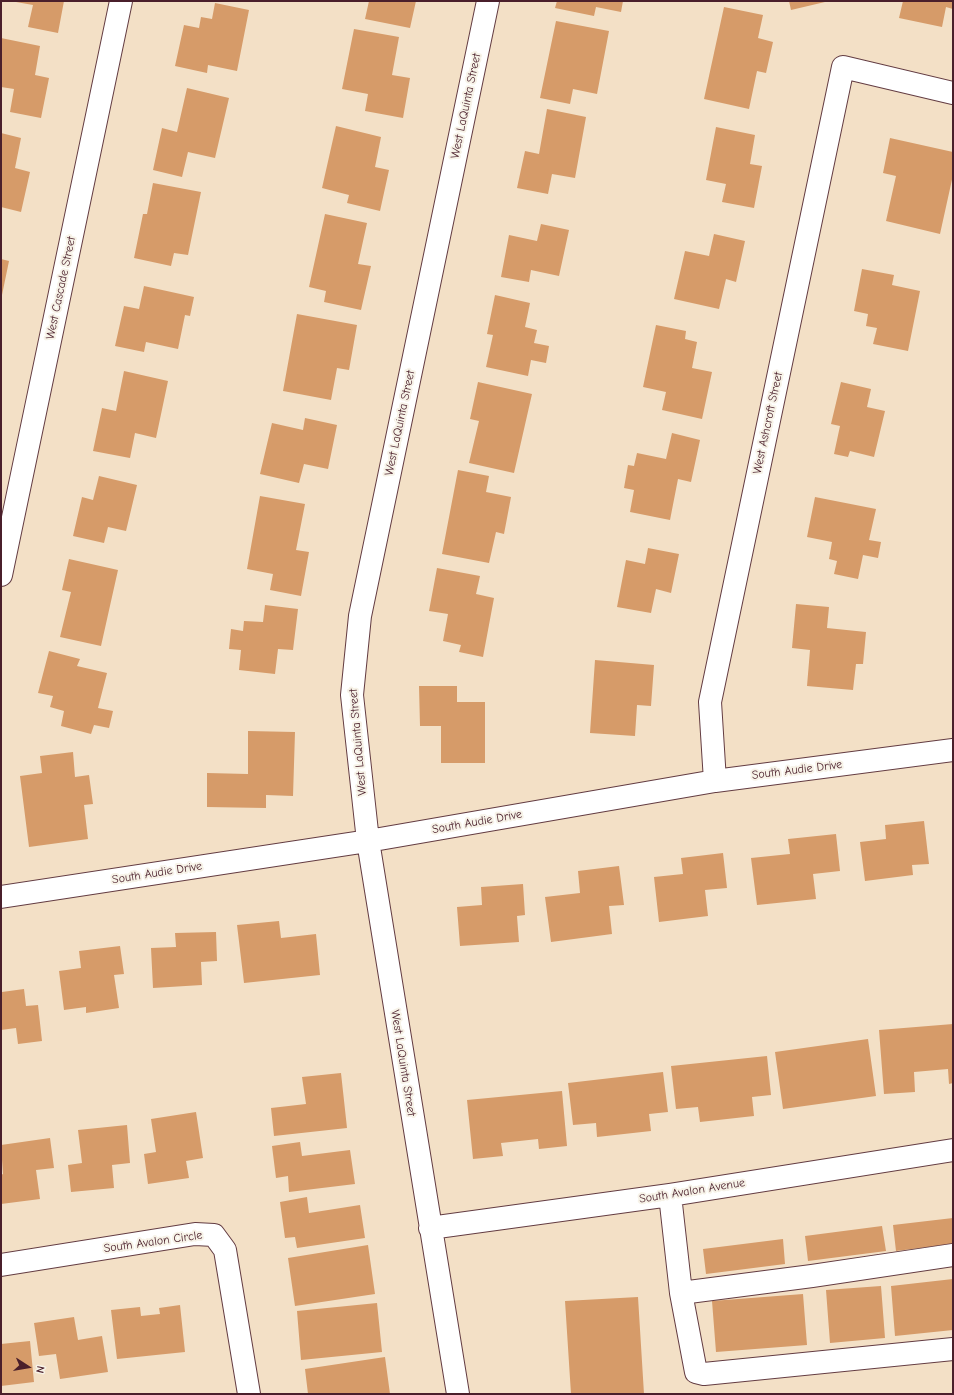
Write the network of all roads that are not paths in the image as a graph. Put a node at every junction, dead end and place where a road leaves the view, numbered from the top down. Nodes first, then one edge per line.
1 (121, 1) edge
2 (488, 1) edge
3 (953, 93) edge
4 (1, 575) edge
5 (953, 750) edge
6 (716, 781) junction
7 (368, 841) junction
8 (1, 897) edge
9 (953, 1150) edge
10 (670, 1195) junction
11 (430, 1228) junction
12 (953, 1255) edge
13 (1, 1265) edge
14 (681, 1293) junction
15 (953, 1349) edge
16 (249, 1394) edge
17 (458, 1394) edge

1 - 4 street, West Cascade Street
2 - 7 street, West LaQuinta Street
3 - 6 street, West Ashcroft Street
5 - 6 street, South Audie Drive
6 - 7 street, South Audie Drive
7 - 8 street, South Audie Drive
7 - 11 street, West LaQuinta Street
9 - 10 street, South Avalon Avenue
10 - 11 street, South Avalon Avenue
10 - 14 street
11 - 17 street, West LaQuinta Street
12 - 14 street
13 - 16 street, South Avalon Circle
14 - 15 street

